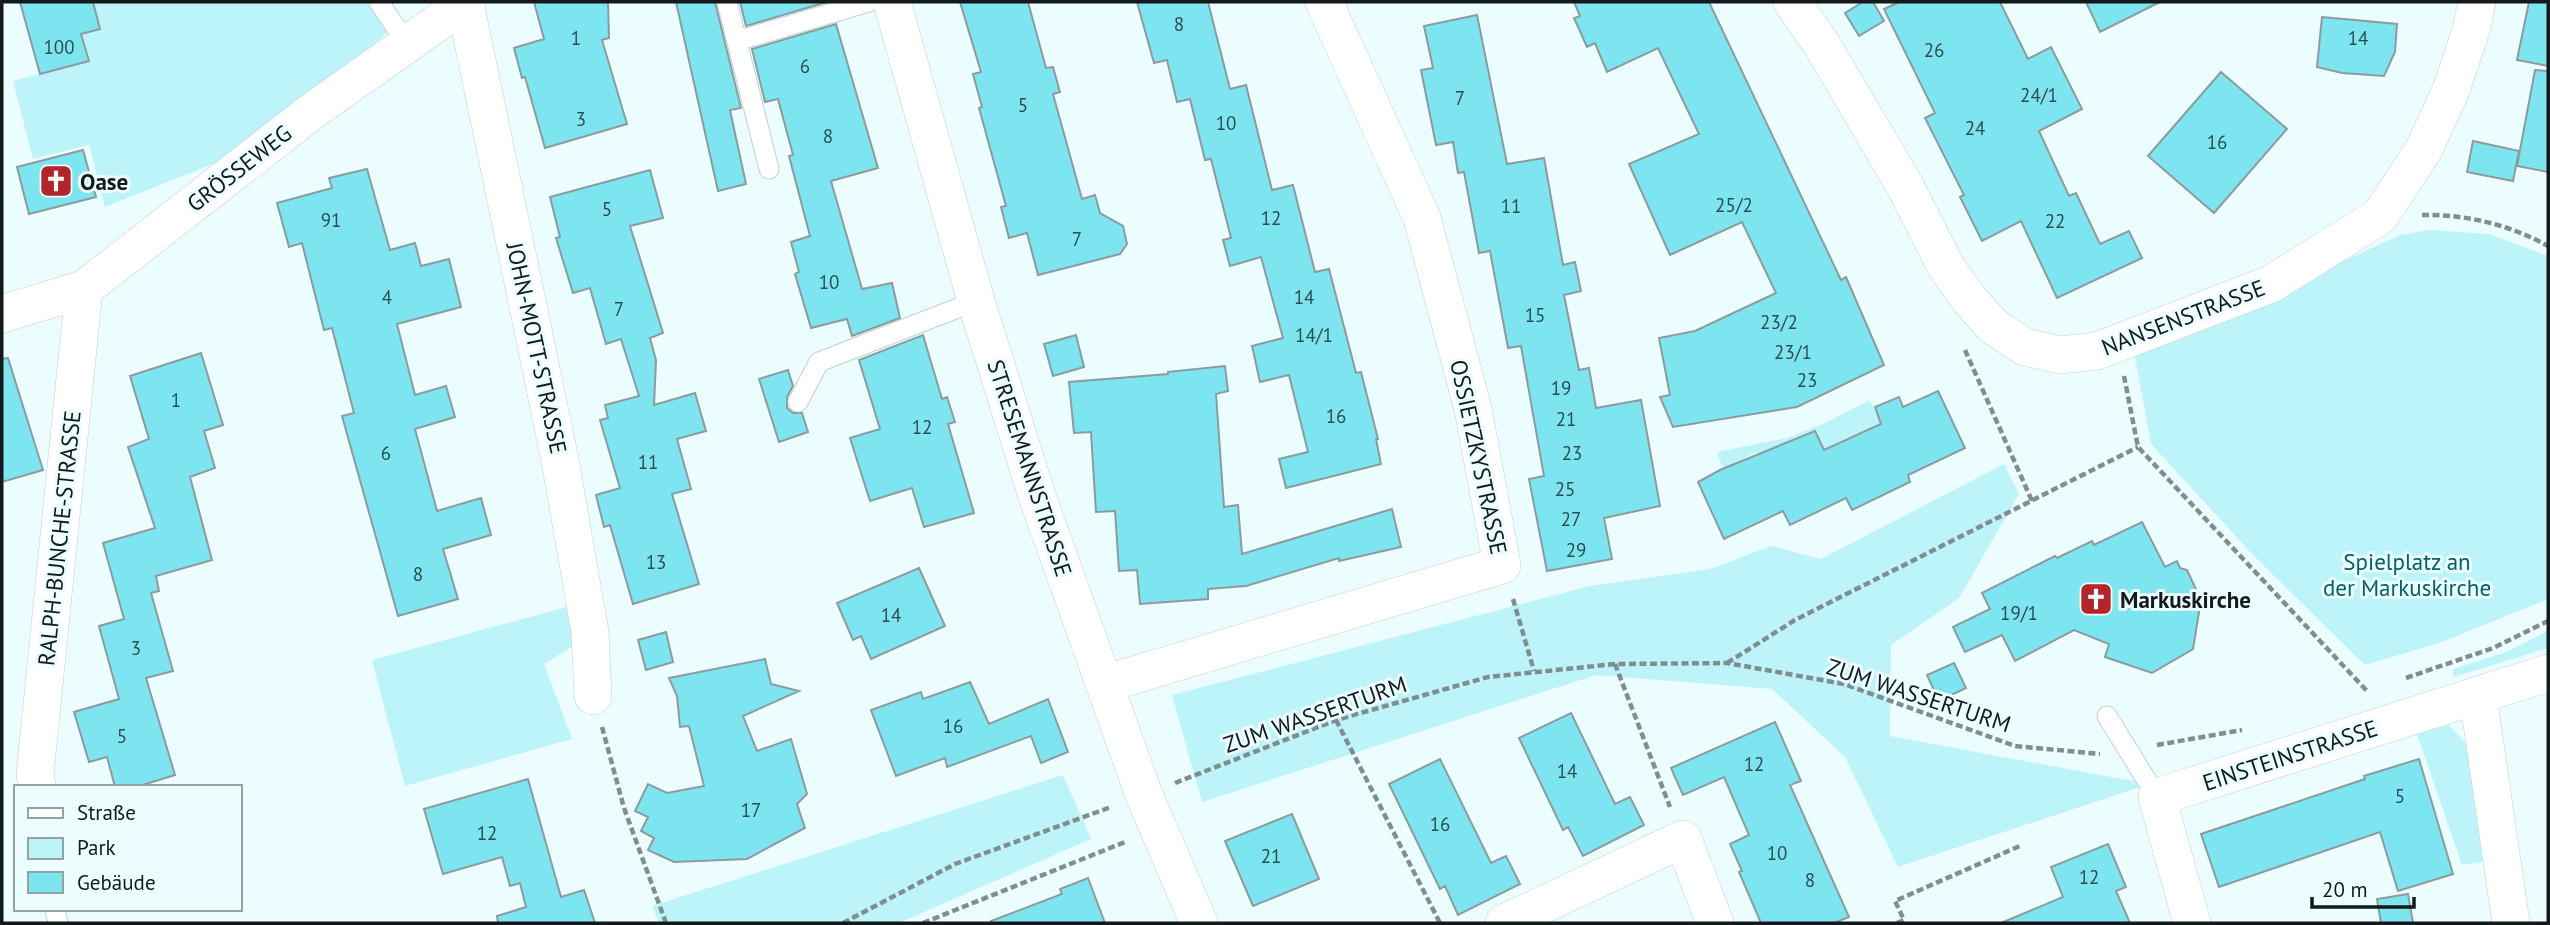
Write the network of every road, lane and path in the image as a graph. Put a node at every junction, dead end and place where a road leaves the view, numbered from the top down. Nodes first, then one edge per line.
1 (379, 2) edge
2 (466, 2) edge
3 (727, 2) edge
4 (869, 2) edge
5 (892, 2) edge
6 (1324, 2) edge
7 (1793, 2) edge
8 (2477, 2) edge
9 (737, 40) junction
10 (407, 44) junction
11 (769, 169) dead end
12 (2380, 216) junction
13 (2548, 246) edge
14 (84, 289) junction
15 (976, 302) junction
16 (2, 314) edge
17 (1962, 342) dead end
18 (2118, 344) junction
19 (798, 402) dead end
20 (2138, 447) junction
21 (2032, 501) junction
22 (1502, 565) junction
23 (2548, 621) edge
24 (1727, 663) junction
25 (1615, 664) junction
26 (1534, 671) junction
27 (2548, 673) edge
28 (2405, 678) dead end
29 (1104, 684) junction
30 (2379, 687) dead end
31 (2367, 691) junction
32 (2354, 695) dead end
33 (593, 696) joint
34 (2478, 696) junction
35 (2108, 716) dead end
36 (1336, 720) junction
37 (2251, 729) dead end
38 (2129, 751) junction
39 (37, 785) edge
40 (1144, 795) junction
41 (2157, 797) junction
42 (1159, 829) junction
43 (1683, 839) junction
44 (2022, 845) dead end
45 (847, 922) edge
46 (666, 923) edge
47 (923, 923) edge
48 (1199, 923) edge
49 (1440, 923) edge
50 (1504, 923) edge
51 (1715, 923) edge
52 (1897, 923) edge
53 (2192, 923) edge
54 (2511, 923) edge

1 - 10 lane
2 - 10 street, GRÖSSEWEG
2 - 33 street, JOHN-MOTT-STRASSE
3 - 9 lane
4 - 9 lane
5 - 15 street, STRESEMANNSTRASSE
6 - 22 street, OSSIETZKYSTRASSE
7 - 18 street, NANSENSTRASSE
8 - 12 street, NANSENSTRASSE
9 - 11 lane
10 - 14 street, GRÖSSEWEG
12 - 13 path
12 - 18 street, NANSENSTRASSE
14 - 16 street, GRÖSSEWEG
14 - 39 street, RALPH-BUNCHE-STRASSE
15 - 19 lane
15 - 29 street, STRESEMANNSTRASSE
17 - 21 path
18 - 20 path
20 - 21 path
20 - 31 path
21 - 24 path
22 - 26 path
22 - 29 street, OSSIETZKYSTRASSE
23 - 28 path
24 - 25 path, ZUM WASSERTURM
24 - 38 path, ZUM WASSERTURM
25 - 26 path, ZUM WASSERTURM
25 - 43 path
26 - 36 path, ZUM WASSERTURM
27 - 34 street, EINSTEINSTRASSE
29 - 40 street, STRESEMANNSTRASSE
30 - 31 path
31 - 32 path
33 - 46 path
34 - 41 street, EINSTEINSTRASSE
34 - 54 street
35 - 38 lane
36 - 40 path, ZUM WASSERTURM
36 - 49 path
37 - 38 path, ZUM WASSERTURM
38 - 41 lane
40 - 42 street, STRESEMANNSTRASSE
40 - 45 path, ZUM WASSERTURM
41 - 53 street
42 - 47 path
42 - 48 street, STRESEMANNSTRASSE
43 - 50 street
43 - 51 street
44 - 52 path

